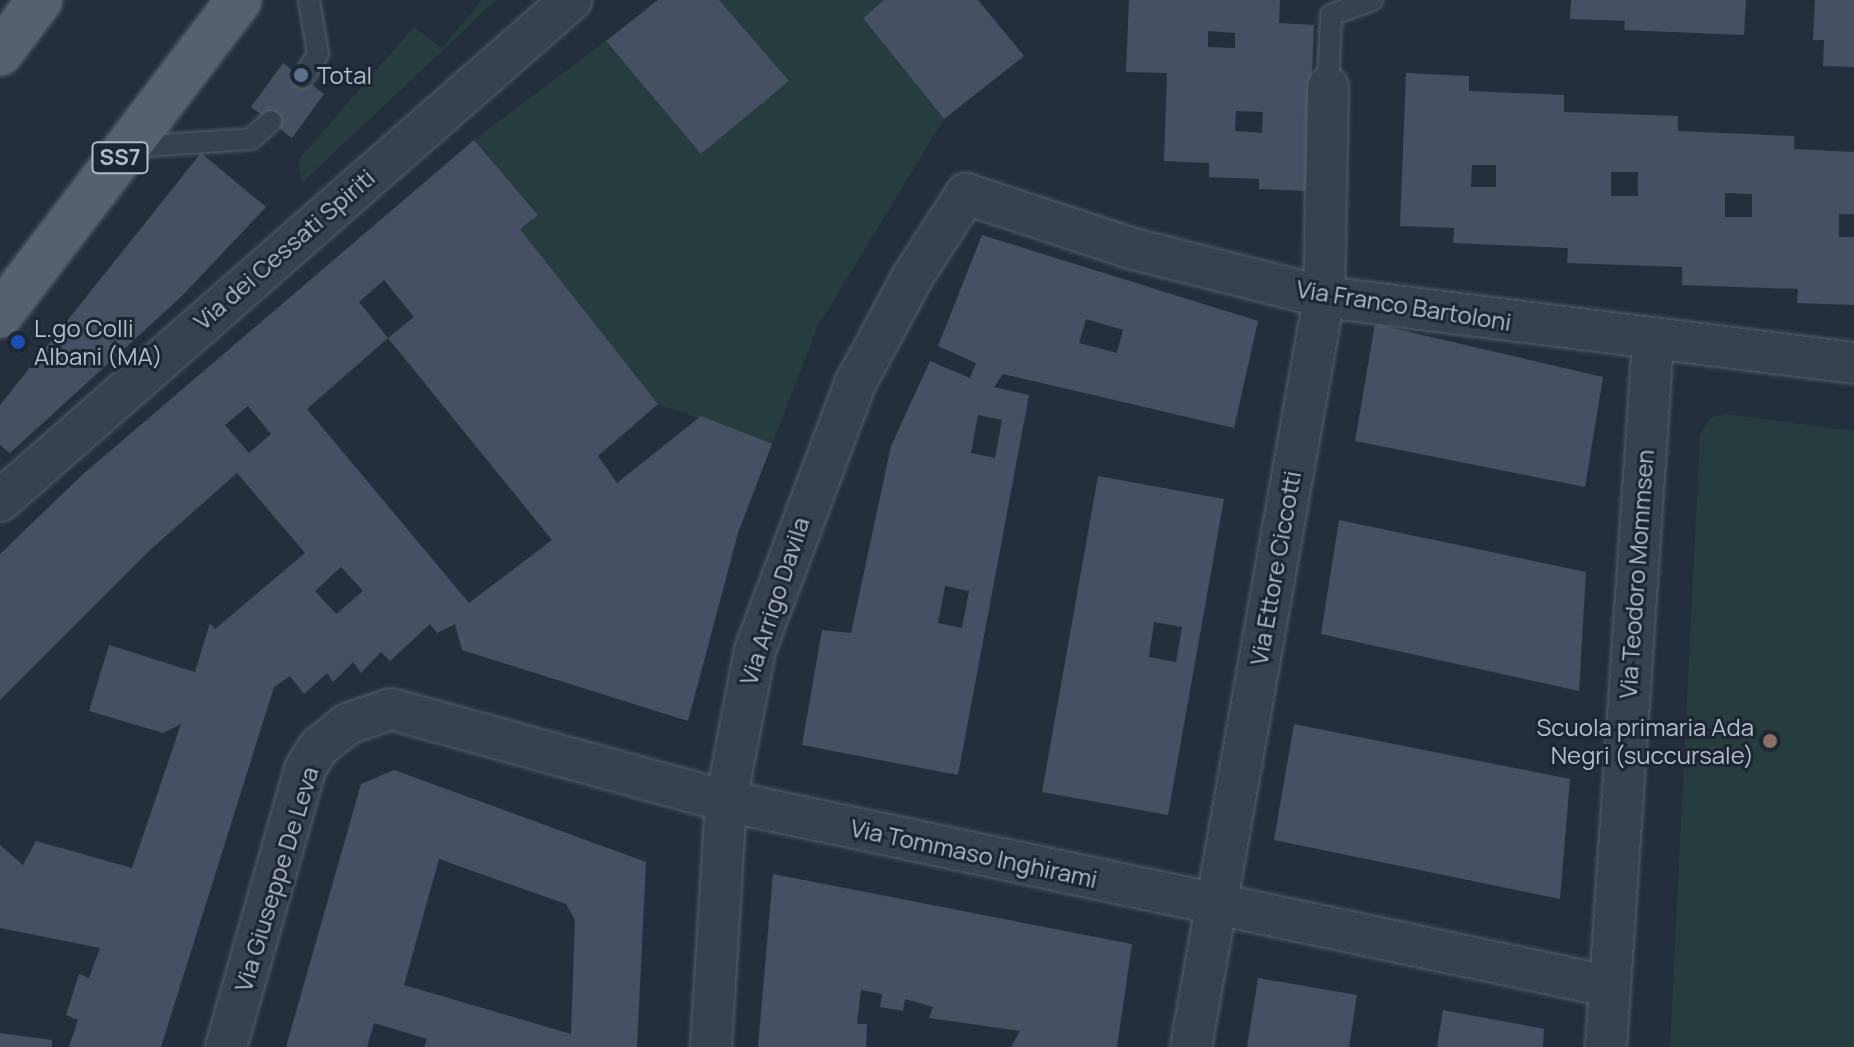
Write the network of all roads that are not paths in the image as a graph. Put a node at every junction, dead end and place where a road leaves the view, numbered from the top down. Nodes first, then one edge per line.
1 (40, 0) edge
2 (239, 0) edge
3 (309, 0) edge
4 (571, 0) edge
5 (1372, 0) edge
6 (0, 53) edge
7 (303, 78) dead end
8 (1328, 87) joint
9 (271, 121) dead end
10 (128, 147) junction
11 (966, 194) joint
12 (1324, 297) junction
13 (0, 315) edge
14 (1653, 341) junction
15 (1854, 363) edge
16 (0, 501) edge
17 (347, 724) joint
18 (726, 801) junction
19 (1214, 903) junction
20 (1608, 986) junction
21 (226, 1047) edge
22 (711, 1047) edge
23 (1191, 1047) edge
24 (1606, 1047) edge

1 - 6 main road
2 - 10 main road, SS7
3 - 7 lane
4 - 16 street, Via dei Cessati Spiriti
5 - 8 lane
8 - 12 street, Via Ettore Ciccotti
9 - 10 lane
10 - 13 main road, SS7
11 - 12 street, Via Franco Bartoloni
11 - 18 street, Via Arrigo Davila
12 - 14 street, Via Franco Bartoloni
12 - 19 street, Via Ettore Ciccotti
14 - 15 street, Via Franco Bartoloni
14 - 20 street, Via Teodoro Mommsen
17 - 18 street, Via Tommaso Inghirami
17 - 21 street, Via Giuseppe De Leva
18 - 19 street, Via Tommaso Inghirami
18 - 22 street, Via Arrigo Davila
19 - 20 street, Via Tommaso Inghirami
19 - 23 street, Via Ettore Ciccotti
20 - 24 street, Via Teodoro Mommsen

